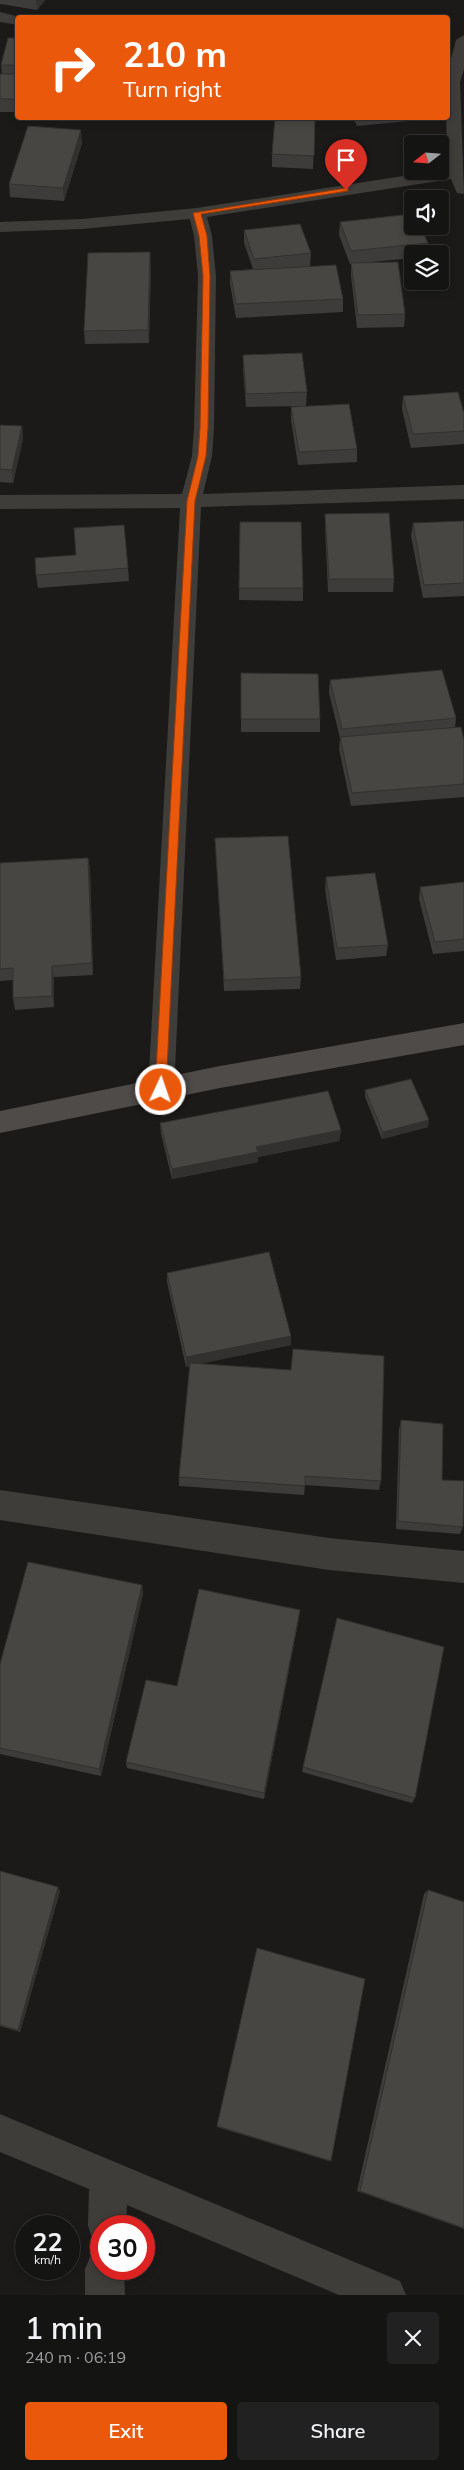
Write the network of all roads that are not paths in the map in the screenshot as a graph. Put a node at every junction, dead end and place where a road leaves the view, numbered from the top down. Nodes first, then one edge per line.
1 (0, 17) edge
2 (15, 20) edge
3 (464, 40) edge
4 (450, 81) edge
5 (457, 173) junction
6 (464, 190) edge
7 (197, 213) junction
8 (0, 227) edge
9 (464, 492) edge
10 (191, 501) junction
11 (0, 502) edge
12 (464, 1034) edge
13 (161, 1090) junction
14 (0, 1122) edge
15 (0, 1505) edge
16 (464, 1567) edge
17 (0, 2134) edge
18 (108, 2179) junction
19 (107, 2215) edge
20 (106, 2280) edge
21 (105, 2295) edge
22 (386, 2295) edge

1 - 2 street
3 - 4 street
4 - 5 street
5 - 6 street
5 - 7 street
7 - 8 street
7 - 10 street
9 - 10 street
10 - 11 street
10 - 13 street
12 - 13 street
13 - 14 street
15 - 16 street
17 - 18 street
18 - 19 street
18 - 22 street
20 - 21 street

